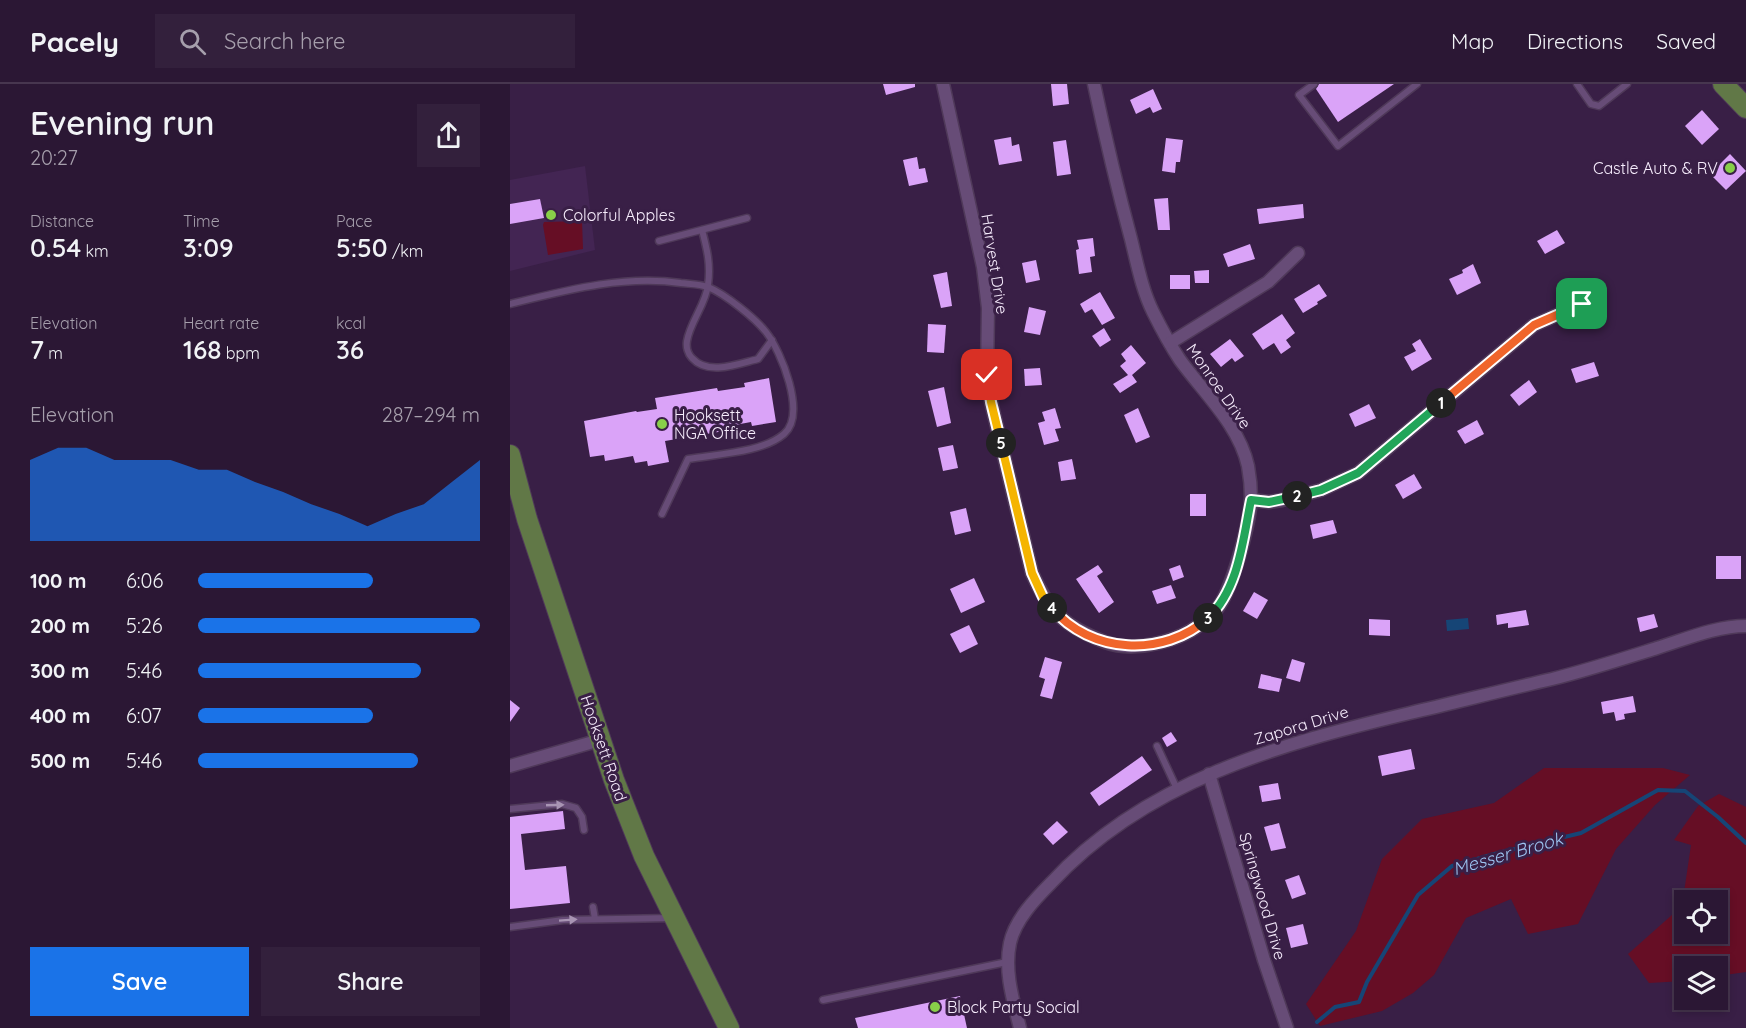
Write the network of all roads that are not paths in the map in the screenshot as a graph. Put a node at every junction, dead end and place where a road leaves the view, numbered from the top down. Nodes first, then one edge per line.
1 (943, 84) edge
2 (1094, 84) edge
3 (1314, 84) edge
4 (1417, 84) edge
5 (1577, 84) edge
6 (1627, 84) edge
7 (1723, 84) edge
8 (1746, 108) edge
9 (747, 218) dead end
10 (702, 230) junction
11 (658, 241) dead end
12 (1298, 253) dead end
13 (708, 287) junction
14 (510, 304) edge
15 (1582, 304) dead end
16 (772, 340) junction
17 (1170, 343) junction
18 (510, 455) edge
19 (1251, 500) junction
20 (662, 514) dead end
21 (1060, 618) joint
22 (1746, 626) edge
23 (600, 740) junction
24 (1157, 746) dead end
25 (510, 766) edge
26 (1209, 774) junction
27 (1177, 789) junction
28 (510, 809) edge
29 (584, 830) dead end
30 (593, 907) dead end
31 (595, 919) junction
32 (674, 919) junction
33 (510, 927) edge
34 (1007, 962) junction
35 (824, 1000) dead end
36 (729, 1028) edge
37 (1020, 1028) edge
38 (1287, 1028) edge

1 - 21 street, Harvest Drive
2 - 17 street, Monroe Drive
3 - 4 lane
5 - 6 lane
7 - 8 main road
9 - 10 lane
10 - 11 lane
10 - 13 lane
12 - 17 street
13 - 14 lane
13 - 16 lane
13 - 16 lane
15 - 19 street
16 - 20 lane
17 - 19 street, Monroe Drive
18 - 23 main road, Hooksett Road
19 - 21 street, Monroe Drive
22 - 26 street, Zapora Drive
23 - 25 street
23 - 32 main road, Hooksett Road
24 - 27 lane
26 - 27 street, Zapora Drive
26 - 38 street, Springwood Drive
27 - 34 street, Zapora Drive
28 -> 29 lane
30 - 31 lane
31 - 32 lane
33 -> 31 lane
32 - 36 main road, Hooksett Road
34 - 35 lane
34 - 37 street, Zapora Drive

